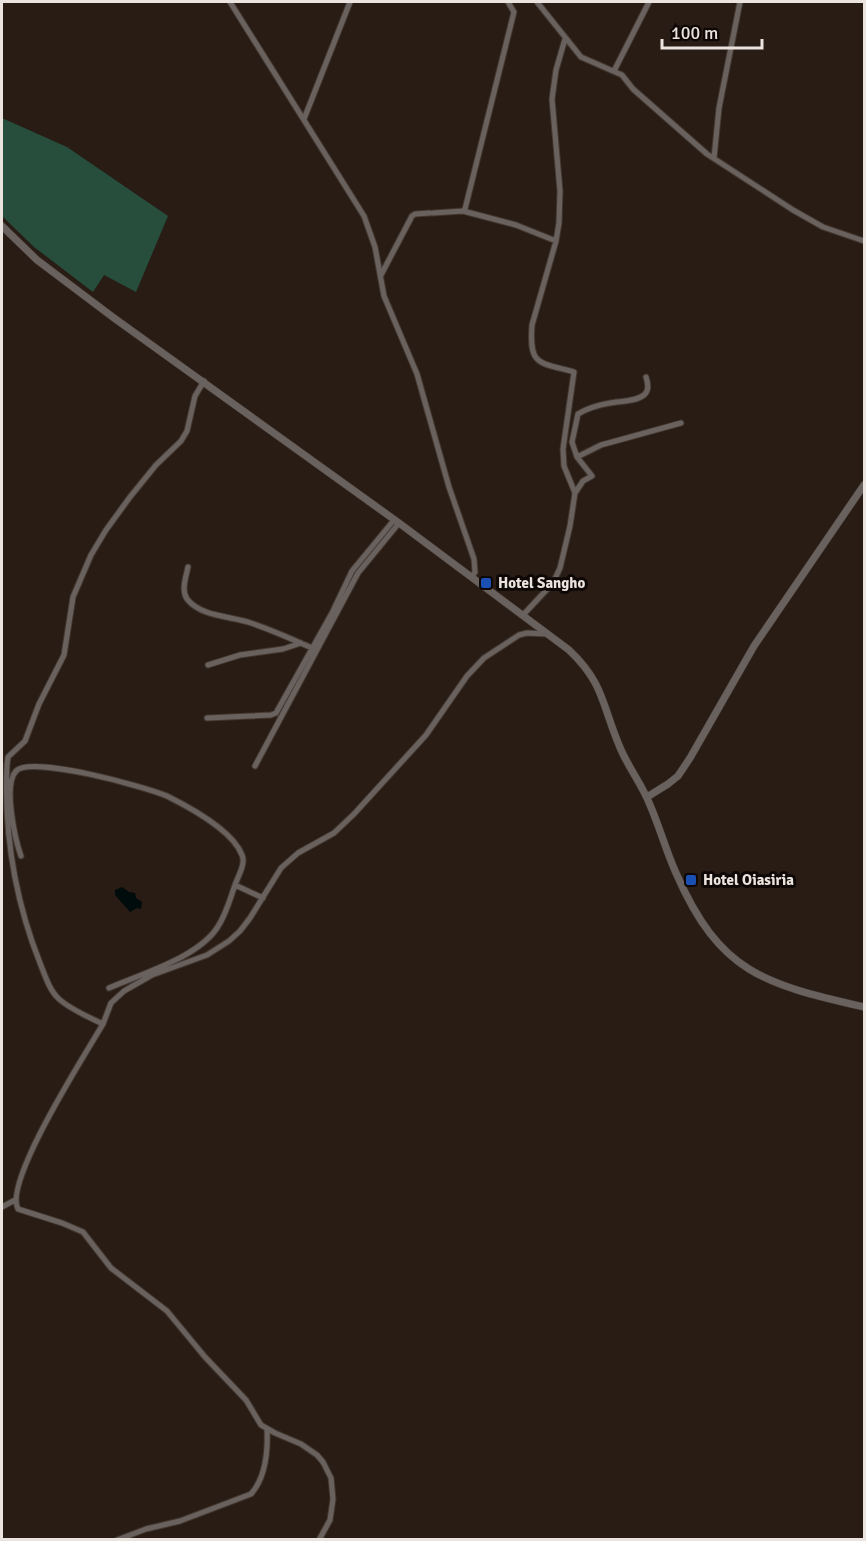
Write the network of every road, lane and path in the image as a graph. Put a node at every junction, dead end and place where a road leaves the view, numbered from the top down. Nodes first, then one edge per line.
1 (230, 2) edge
2 (350, 2) edge
3 (537, 2) edge
4 (649, 2) edge
5 (740, 2) edge
6 (512, 3) edge
7 (565, 39) junction
8 (614, 71) junction
9 (304, 119) junction
10 (714, 158) junction
11 (463, 211) junction
12 (2, 226) edge
13 (556, 241) junction
14 (864, 241) edge
15 (380, 277) junction
16 (646, 377) dead end
17 (204, 381) junction
18 (681, 423) dead end
19 (577, 457) junction
20 (864, 485) edge
21 (575, 493) junction
22 (396, 522) junction
23 (188, 567) dead end
24 (472, 577) junction
25 (523, 615) junction
26 (547, 634) junction
27 (301, 643) junction
28 (312, 648) junction
29 (208, 665) dead end
30 (207, 718) dead end
31 (255, 766) dead end
32 (647, 797) junction
33 (21, 856) dead end
34 (235, 885) junction
35 (263, 898) junction
36 (109, 988) dead end
37 (864, 1007) edge
38 (103, 1024) junction
39 (15, 1200) junction
40 (2, 1207) edge
41 (267, 1429) junction
42 (117, 1539) edge
43 (319, 1539) edge

1 - 9 street
2 - 9 street
3 - 7 street
4 - 8 street
5 - 10 street
6 - 11 street
7 - 8 street
7 - 13 street
8 - 10 street
9 - 15 street
10 - 14 street
11 - 13 street
11 - 15 street
12 - 17 street
13 - 21 street
15 - 24 street
16 - 19 street
17 - 22 street
17 - 38 street
18 - 19 street
19 - 21 street
20 - 32 street
21 - 25 street
22 - 24 street
22 - 28 street
22 - 31 street
23 - 27 street
24 - 25 street
25 - 26 street
26 - 32 street
26 - 35 street
27 - 28 street
27 - 29 street
28 - 30 street
32 - 37 street
33 - 34 street
34 - 35 street
34 - 36 street
35 - 38 street
38 - 39 street
39 - 40 street
39 - 41 street
41 - 42 street
41 - 43 street

